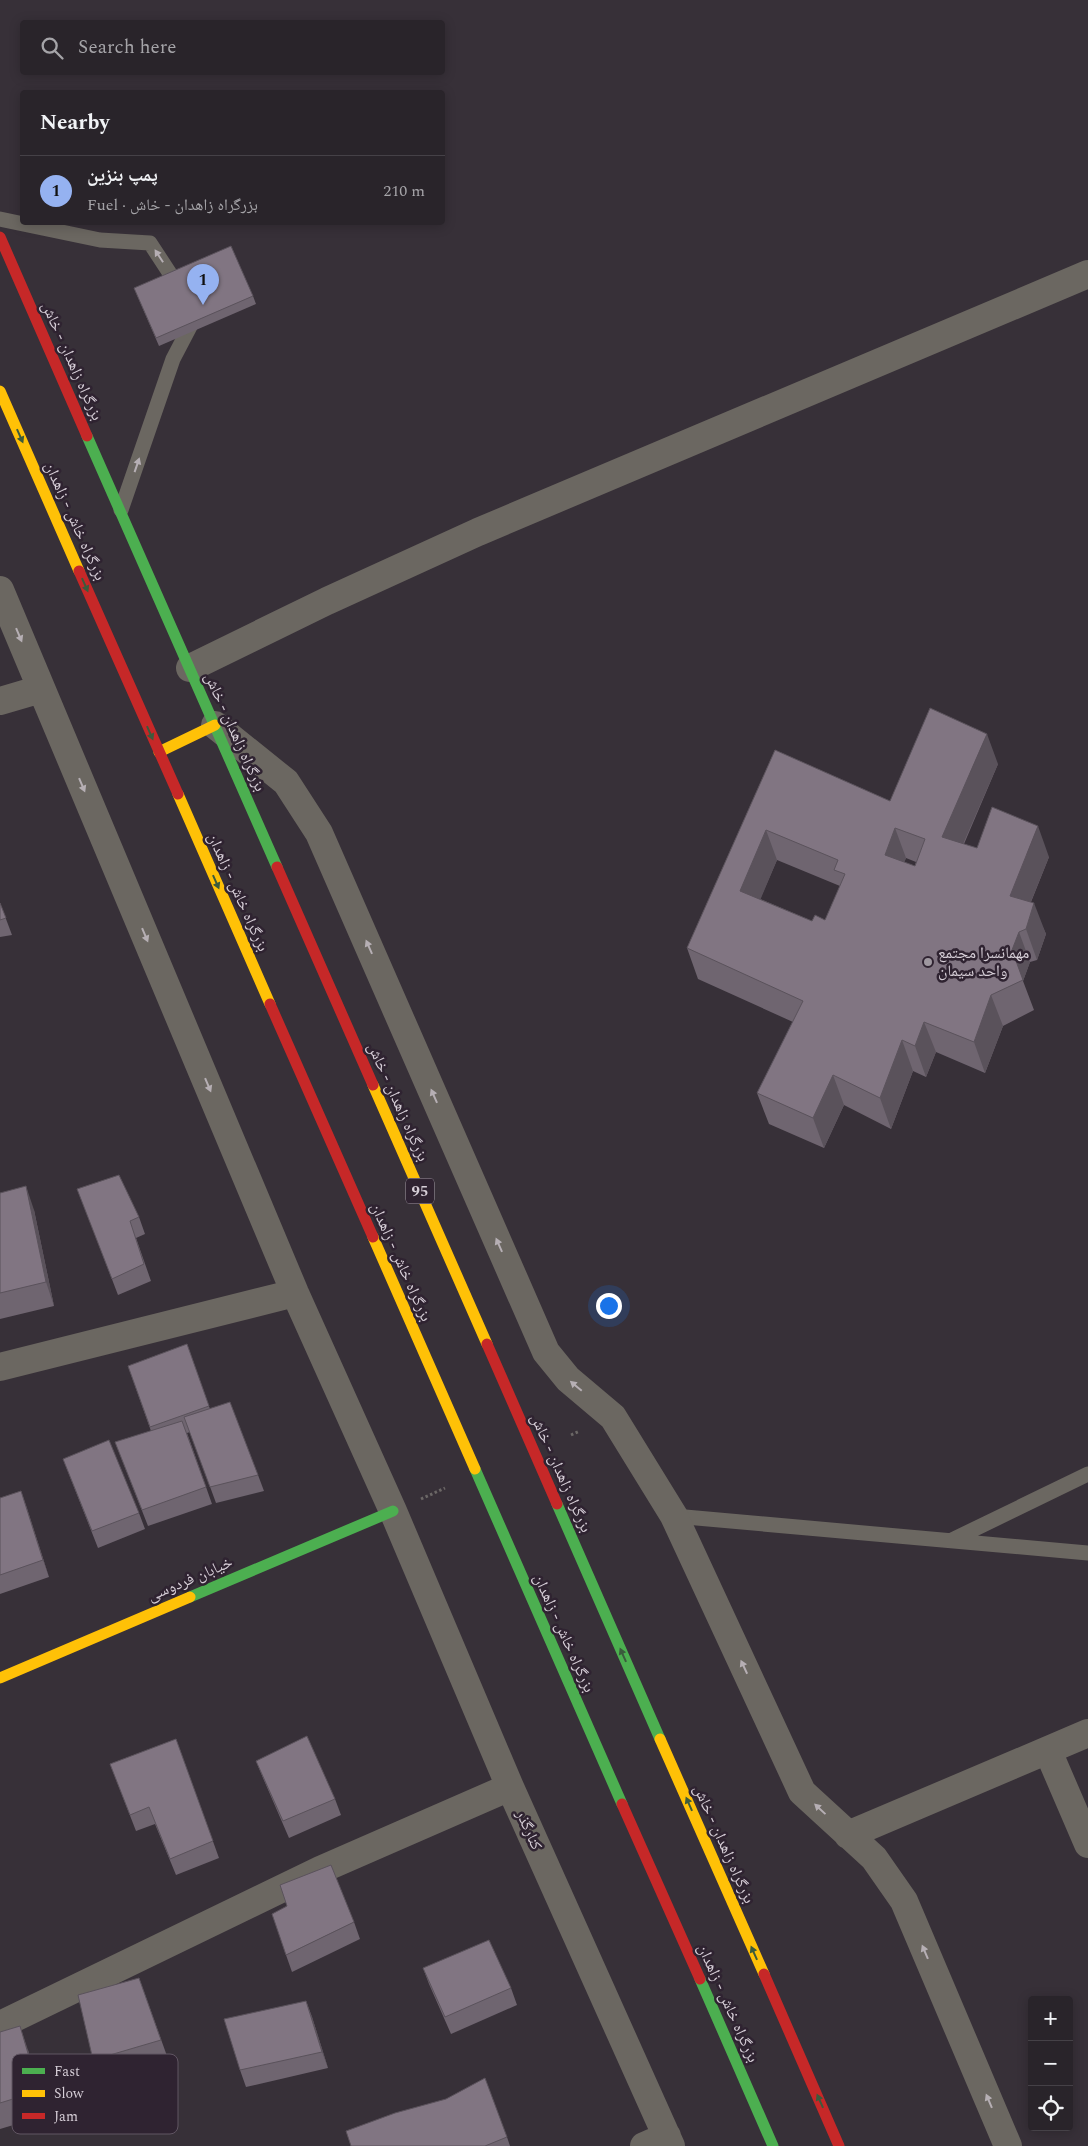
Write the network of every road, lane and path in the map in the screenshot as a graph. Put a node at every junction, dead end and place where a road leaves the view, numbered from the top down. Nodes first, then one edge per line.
1 (0, 219) edge
2 (20, 223) edge
3 (29, 225) edge
4 (0, 237) edge
5 (1088, 274) edge
6 (0, 391) edge
7 (121, 511) junction
8 (0, 590) edge
9 (190, 668) junction
10 (42, 689) junction
11 (0, 701) edge
12 (215, 725) junction
13 (159, 752) junction
14 (295, 1293) junction
15 (0, 1367) edge
16 (1088, 1474) edge
17 (393, 1511) junction
18 (674, 1516) junction
19 (951, 1541) junction
20 (1088, 1553) edge
21 (0, 1678) edge
22 (1088, 1733) edge
23 (1048, 1751) junction
24 (510, 1787) junction
25 (848, 1835) junction
26 (1088, 1844) edge
27 (0, 2025) edge
28 (660, 2143) edge
29 (773, 2146) edge
30 (839, 2146) edge
31 (1008, 2146) edge

2 -> 1 lane
7 -> 3 lane
4 - 7 main road, بزرگراه زاهدان - خاش / 95
5 - 9 street
6 -> 13 main road, بزرگراه خاش - زاهدان
7 - 9 main road, بزرگراه زاهدان - خاش / 95
8 -> 10 street, کنارگذر
9 - 12 main road, بزرگراه زاهدان - خاش / 95
10 - 11 street
10 -> 14 street, کنارگذر
12 - 13 main road
18 -> 12 street
30 -> 12 main road, بزرگراه زاهدان - خاش / 95
13 -> 29 main road, بزرگراه خاش - زاهدان
14 - 15 street
14 - 17 street, کنارگذر
16 - 19 lane
17 - 21 main road, خیابان فردوسی
17 - 24 street, کنارگذر
18 - 19 lane
25 -> 18 street
19 - 20 lane
22 - 23 street
23 - 25 street
23 - 26 street
24 - 27 street
24 - 28 street, کنارگذر
31 -> 25 street

